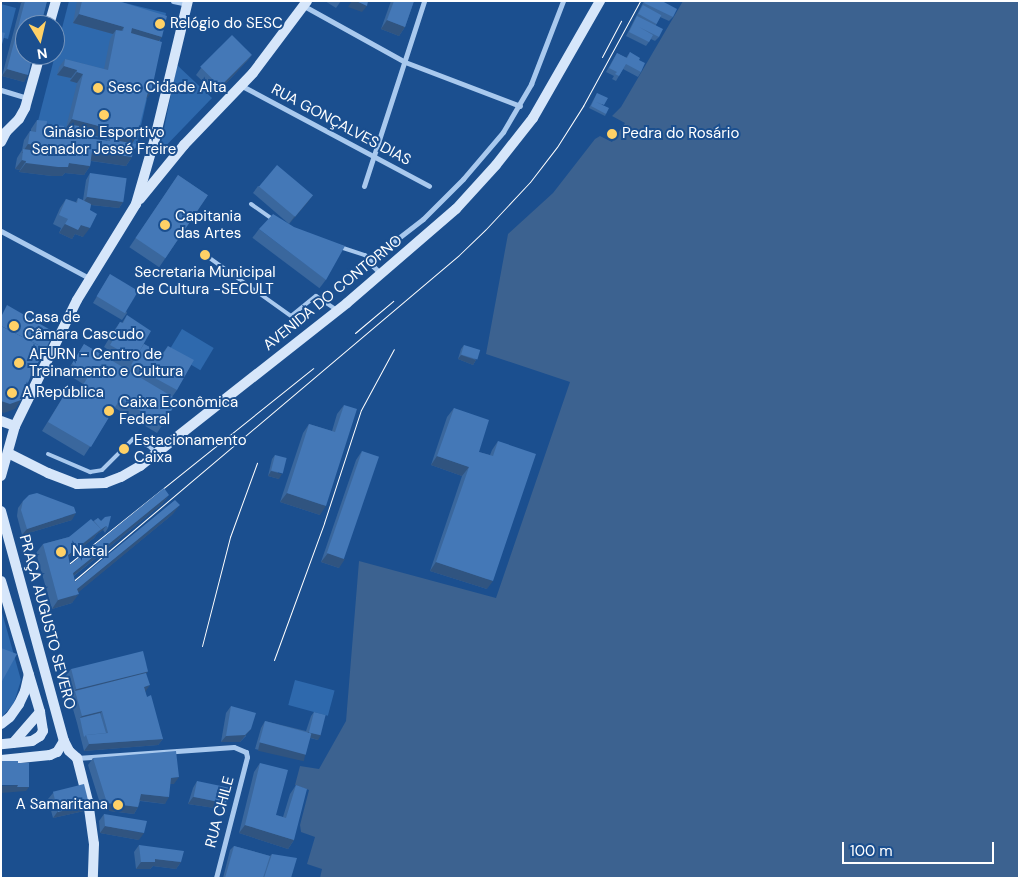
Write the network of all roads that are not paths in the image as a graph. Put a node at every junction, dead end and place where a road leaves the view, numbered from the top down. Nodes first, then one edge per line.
1 (56, 1) edge
2 (173, 1) edge
3 (424, 1) edge
4 (562, 1) edge
5 (600, 1) edge
6 (188, 3) edge
7 (305, 4) edge
8 (52, 15) edge
9 (405, 62) junction
10 (37, 65) edge
11 (242, 86) junction
12 (1, 90) edge
13 (28, 98) junction
14 (520, 106) junction
15 (1, 142) edge
16 (374, 157) junction
17 (364, 186) dead end
18 (429, 186) dead end
19 (136, 204) junction
20 (250, 204) dead end
21 (283, 226) edge
22 (1, 231) edge
23 (333, 246) edge
24 (204, 254) dead end
25 (371, 261) junction
26 (381, 274) junction
27 (89, 278) junction
28 (337, 310) junction
29 (1, 420) edge
30 (15, 426) junction
31 (156, 453) junction
32 (4, 454) edge
33 (48, 454) dead end
34 (1, 476) edge
35 (1, 511) edge
36 (1, 580) edge
37 (1, 600) edge
38 (10, 609) junction
39 (29, 674) junction
40 (40, 712) junction
41 (1, 724) edge
42 (64, 741) junction
43 (13, 742) junction
44 (1, 744) edge
45 (77, 758) junction
46 (1, 760) edge
47 (93, 878) edge
48 (216, 878) edge

1 - 8 main road
2 - 6 street
3 - 9 street
4 - 14 street
5 - 26 main road, AVENIDA DO CONTORNO
6 - 19 main road
7 - 9 street
7 - 11 main road
9 - 14 street
9 - 16 street
10 - 13 main road
11 - 16 street, RUA GONÇALVES DIAS
11 - 19 main road
12 - 13 street
13 - 15 main road
14 - 25 street
16 - 17 street
16 - 18 street, RUA GONÇALVES DIAS
19 - 27 main road
20 - 21 lane
22 - 27 street
23 - 25 lane
24 - 28 lane
25 - 26 street
26 - 28 main road, AVENIDA DO CONTORNO
27 - 30 main road
28 - 31 main road, AVENIDA DO CONTORNO
29 - 30 main road
30 - 32 main road
31 - 32 main road, AVENIDA DO CONTORNO
31 - 33 lane
32 - 34 main road
35 - 42 main road, PRAÇA AUGUSTO SEVERO
36 - 38 main road, PRAÇA AUGUSTO SEVERO
37 - 38 main road
38 - 39 main road, PRAÇA AUGUSTO SEVERO
39 - 40 main road, PRAÇA AUGUSTO SEVERO
39 - 41 main road, PRAÇA AUGUSTO SEVERO
40 - 43 main road
40 - 43 main road, PRAÇA AUGUSTO SEVERO
42 - 45 main road, PRAÇA AUGUSTO SEVERO
42 - 46 main road
43 - 44 main road, PRAÇA AUGUSTO SEVERO
45 - 47 main road
45 - 48 street, RUA CHILE

